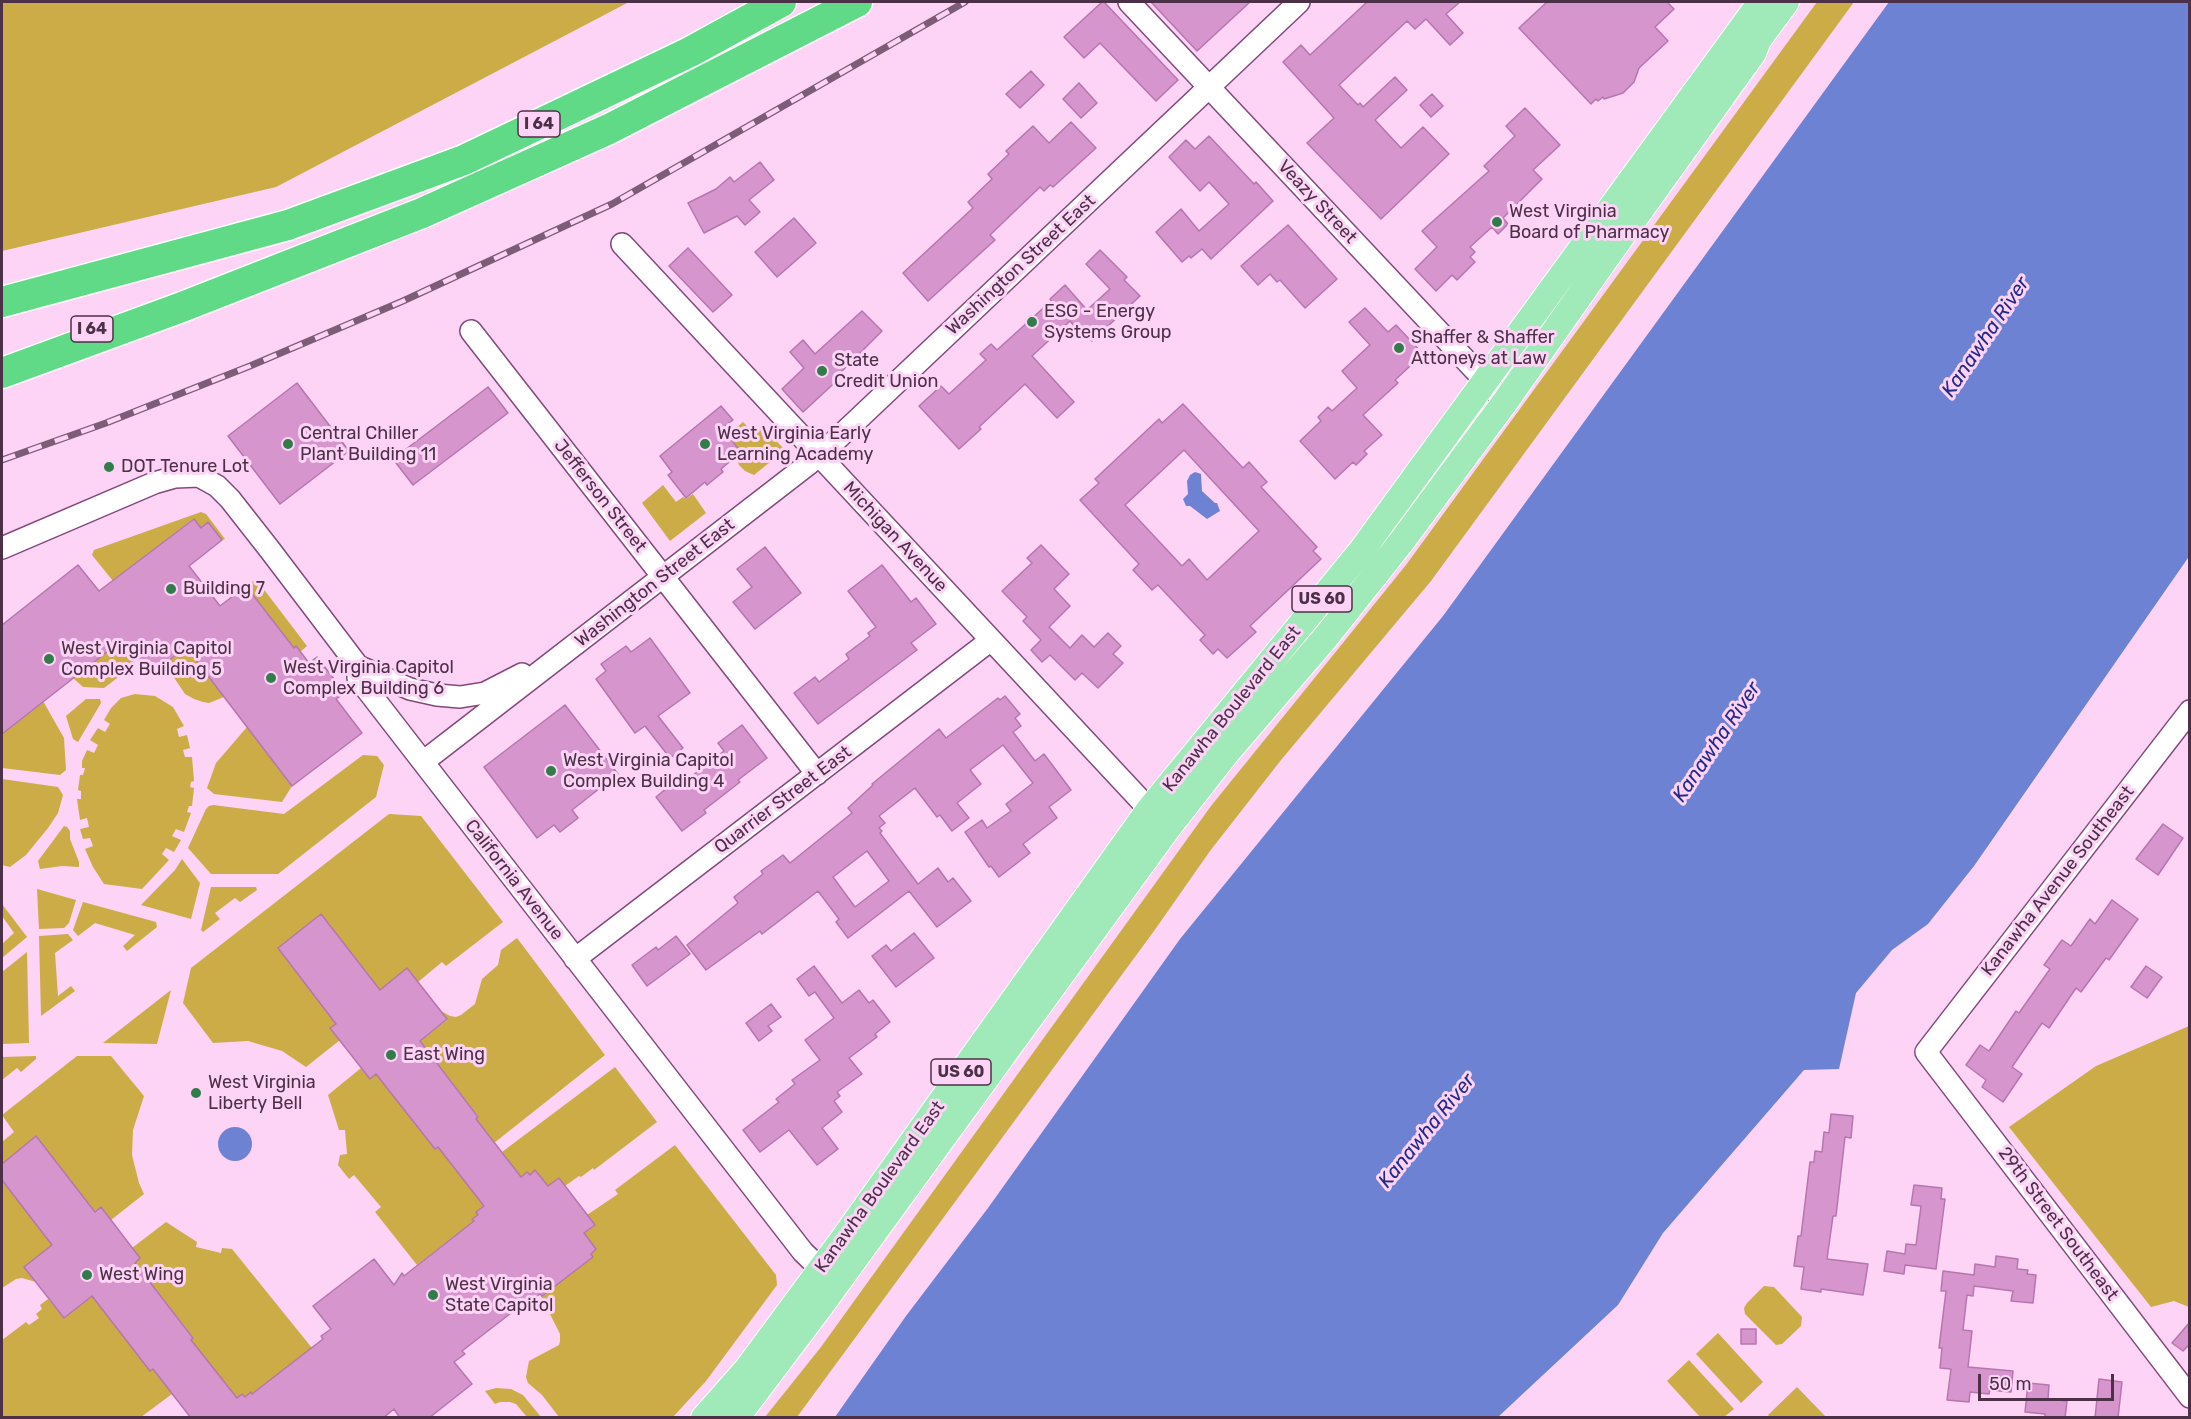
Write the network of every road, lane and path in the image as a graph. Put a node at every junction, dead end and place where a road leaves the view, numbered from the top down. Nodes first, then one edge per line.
1 (781, 2) edge
2 (857, 2) edge
3 (1129, 2) edge
4 (1299, 2) edge
5 (1761, 2) edge
6 (1786, 2) edge
7 (1800, 2) edge
8 (1753, 53) junction
9 (1210, 87) junction
10 (622, 244) dead end
11 (2, 302) edge
12 (182, 307) junction
13 (471, 331) dead end
14 (2, 351) edge
15 (2, 373) edge
16 (1486, 381) junction
17 (1505, 402) junction
18 (819, 456) junction
19 (2, 548) edge
20 (663, 577) junction
21 (991, 640) junction
22 (358, 666) junction
23 (546, 668) junction
24 (2190, 711) edge
25 (423, 762) junction
26 (817, 774) junction
27 (1149, 810) junction
28 (1167, 829) junction
29 (575, 959) junction
30 (1926, 1052) joint
31 (829, 1277) junction
32 (2190, 1397) edge
33 (704, 1418) edge
34 (736, 1418) edge

1 - 11 highway, I 64
2 - 12 highway, I 64
3 - 9 street, Veazy Street
4 - 9 street, Washington Street East
5 - 16 main road, Kanawha Boulevard East / US 60
6 - 8 main road, Kanawha Boulevard East / US 60
7 - 8 main road, Kanawha Boulevard East / US 60
8 - 17 main road, Kanawha Boulevard East / US 60
9 - 16 street, Veazy Street
9 - 18 street, Washington Street East
10 - 18 street, Michigan Avenue
12 - 14 highway, I 64
12 - 15 highway
13 - 20 street, Jefferson Street
16 - 17 street, Veazy Street
16 - 27 main road, Kanawha Boulevard East / US 60
17 - 28 main road, Kanawha Boulevard East / US 60
18 - 20 street, Washington Street East
18 - 21 street, Michigan Avenue
19 - 22 street, California Avenue
20 - 23 street, Washington Street East
20 - 26 street, Jefferson Street
21 - 26 street, Quarrier Street East
21 - 27 street, Michigan Avenue
22 - 23 street
22 - 25 street, California Avenue
23 - 25 street, Washington Street East
24 - 30 street, Kanawha Avenue Southeast
25 - 29 street, California Avenue
26 - 29 street, Quarrier Street East
27 - 28 street, Michigan Avenue
27 - 31 main road, Kanawha Boulevard East / US 60
28 - 31 main road, Kanawha Boulevard East / US 60
29 - 31 street, California Avenue
30 - 32 street, 29th Street Southeast
31 - 33 main road, Kanawha Boulevard East / US 60
31 - 34 main road, Kanawha Boulevard East / US 60

